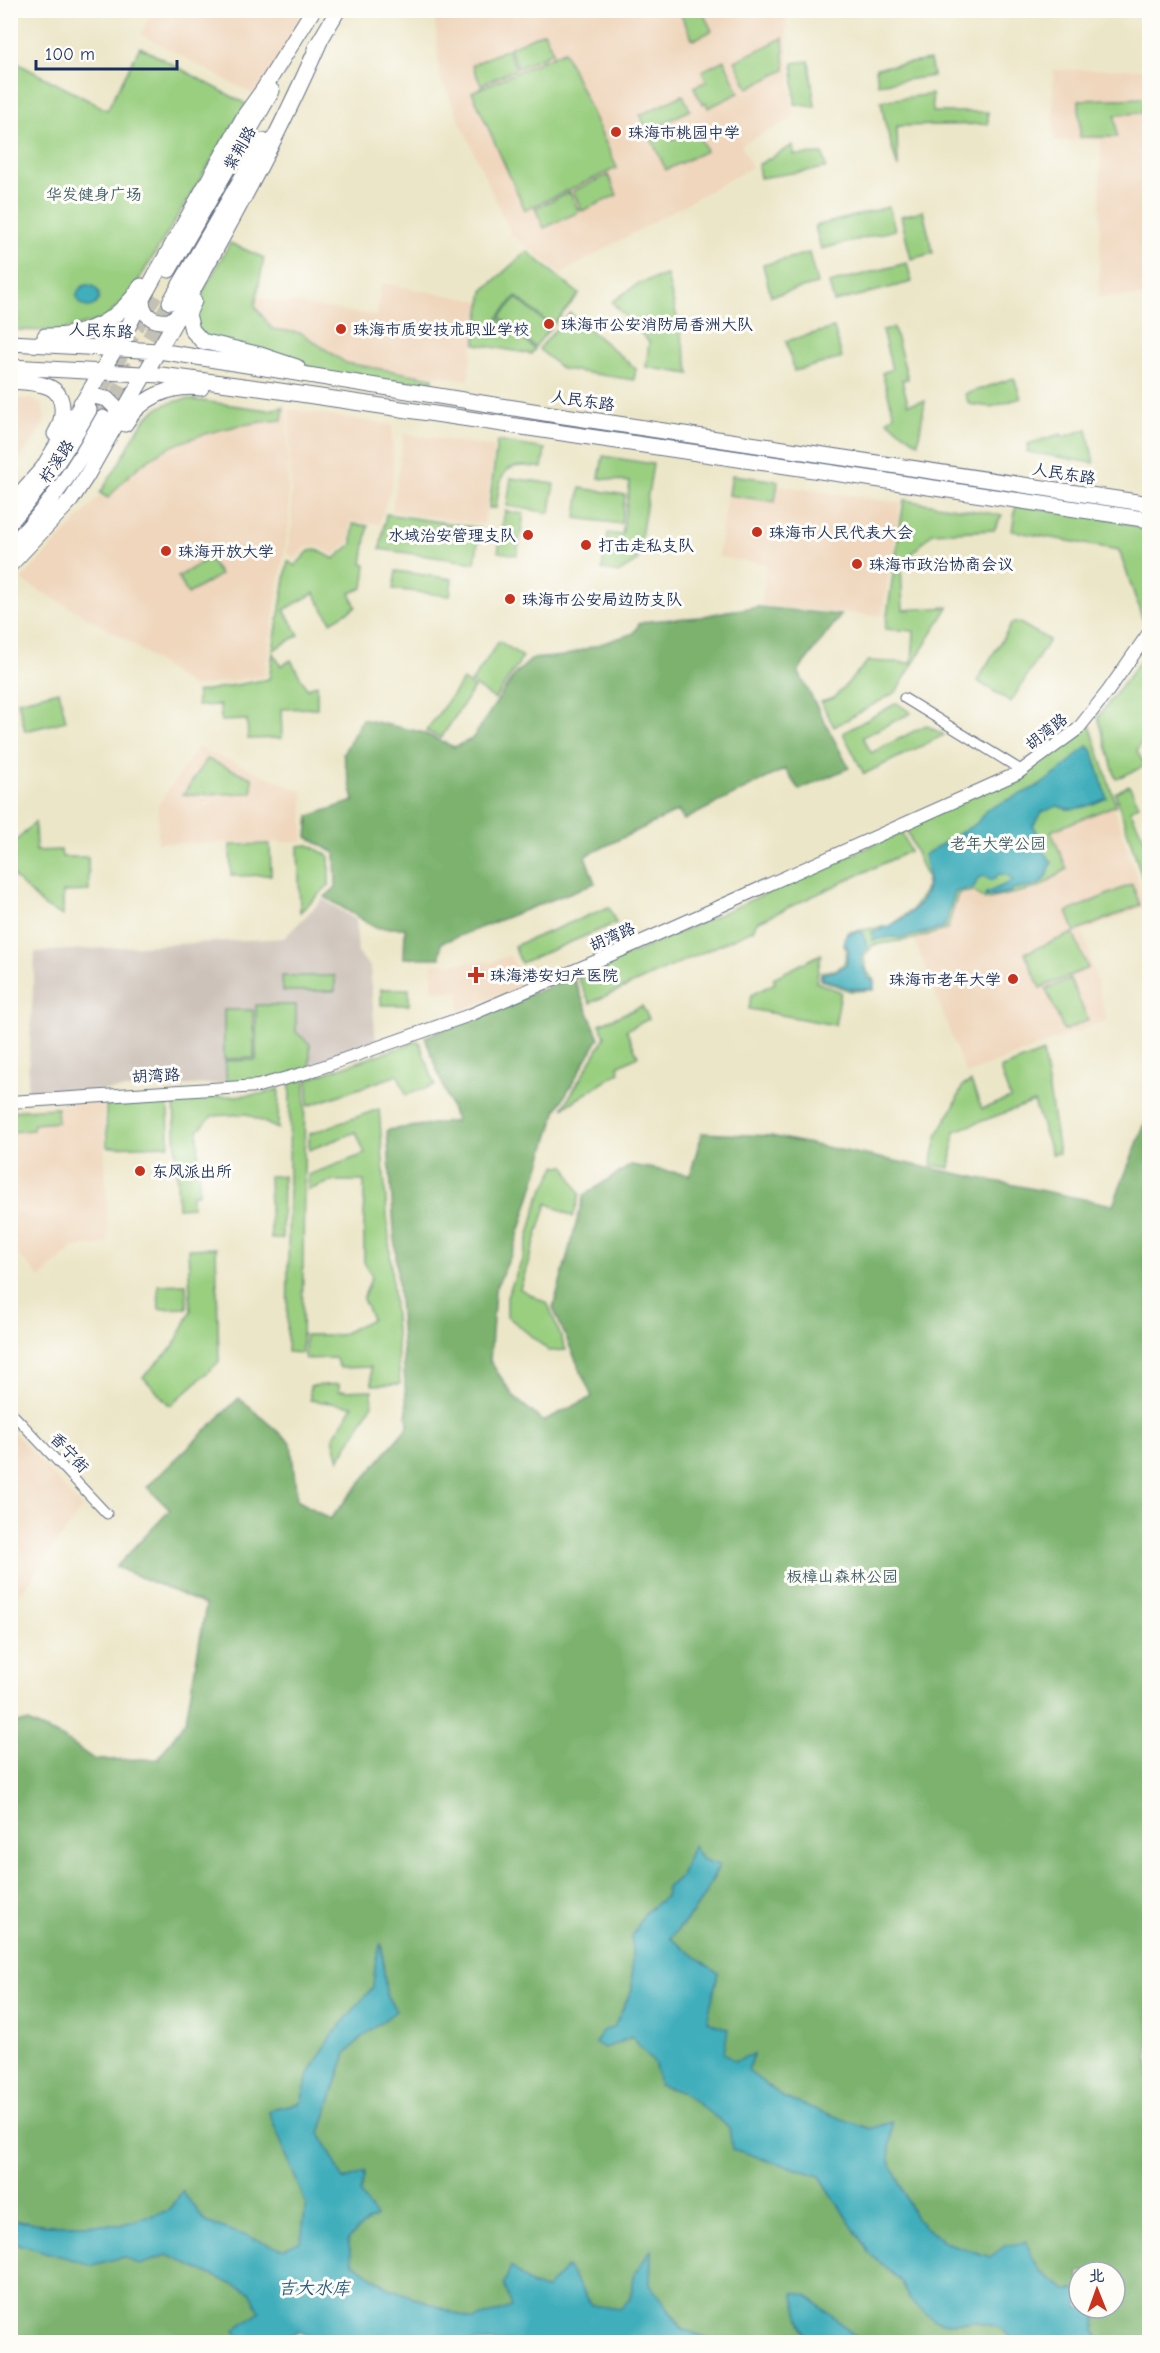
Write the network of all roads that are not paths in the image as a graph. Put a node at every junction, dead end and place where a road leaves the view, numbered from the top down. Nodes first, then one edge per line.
1 (313, 10) edge
2 (338, 10) edge
3 (348, 10) edge
4 (320, 41) junction
5 (260, 169) junction
6 (209, 177) junction
7 (156, 293) tunnel mouth
8 (142, 299) junction
9 (176, 306) junction
10 (10, 335) edge
11 (10, 343) edge
12 (115, 348) junction
13 (159, 351) junction
14 (10, 367) edge
15 (102, 371) junction
16 (278, 371) junction
17 (144, 374) junction
18 (331, 378) junction
19 (10, 381) edge
20 (273, 390) junction
21 (86, 407) junction
22 (110, 421) junction
23 (86, 477) junction
24 (10, 503) edge
25 (1149, 504) edge
26 (10, 522) edge
27 (1149, 522) edge
28 (10, 546) edge
29 (10, 565) edge
30 (1149, 631) edge
31 (904, 698) dead end
32 (1021, 771) junction
33 (10, 1102) edge
34 (10, 1411) edge
35 (107, 1514) dead end

1 - 6 main road
1 - 7 main road, 紫荆路
2 - 4 main road, 紫荆路
3 - 4 street
4 - 5 main road
4 - 9 main road, 紫荆路
5 - 9 main road
5 - 18 main road
6 - 8 main road
6 - 10 main road
8 - 9 main road
8 - 12 main road
9 - 13 main road
11 - 12 main road, 人民东路
12 - 13 main road, 人民东路
12 - 15 main road
13 - 16 main road, 人民东路
13 - 17 main road
14 - 15 main road, 人民东路
15 - 17 main road, 人民东路
15 - 21 main road
16 - 18 main road, 人民东路
16 - 20 main road
17 - 20 main road, 人民东路
17 - 22 main road
18 - 25 main road, 人民东路
19 - 24 main road
20 - 23 main road
20 - 27 main road, 人民东路
21 - 22 main road
21 - 24 main road
21 - 26 main road, 柠溪路
22 - 23 main road
22 - 28 main road, 柠溪路
23 - 29 main road
30 - 32 street, 胡湾路
31 - 32 street
32 - 33 street, 胡湾路
34 - 35 street, 香宁街

